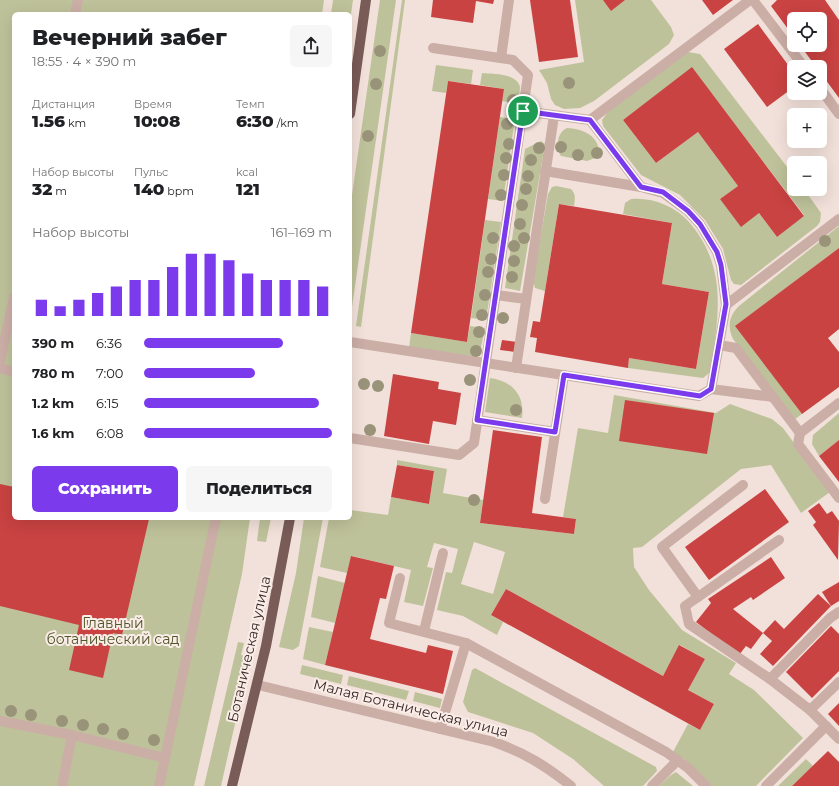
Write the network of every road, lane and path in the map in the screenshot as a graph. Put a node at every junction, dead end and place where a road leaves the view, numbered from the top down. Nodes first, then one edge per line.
1 (78, 0) edge
2 (366, 0) edge
3 (509, 0) edge
4 (750, 0) edge
5 (753, 0) edge
6 (75, 12) edge
7 (433, 48) dead end
8 (501, 58) junction
9 (799, 60) edge
10 (827, 98) edge
11 (352, 100) edge
12 (523, 111) junction
13 (839, 114) edge
14 (554, 116) junction
15 (590, 120) junction
16 (545, 171) junction
17 (641, 187) junction
18 (839, 219) edge
19 (496, 295) junction
20 (526, 299) junction
21 (726, 304) junction
22 (12, 306) edge
23 (352, 342) edge
24 (719, 345) junction
25 (0, 361) edge
26 (486, 363) junction
27 (0, 368) edge
28 (516, 368) junction
29 (12, 371) edge
30 (564, 375) junction
31 (711, 389) junction
32 (773, 397) junction
33 (839, 403) edge
34 (477, 420) junction
35 (555, 432) junction
36 (800, 433) junction
37 (352, 438) edge
38 (743, 485) dead end
39 (839, 498) edge
40 (545, 499) dead end
41 (216, 520) edge
42 (290, 520) edge
43 (779, 540) dead end
44 (443, 553) dead end
45 (400, 578) dead end
46 (698, 596) junction
47 (839, 612) edge
48 (424, 631) junction
49 (466, 643) junction
50 (770, 679) junction
51 (839, 682) edge
52 (258, 684) junction
53 (810, 710) junction
54 (0, 721) edge
55 (826, 726) junction
56 (440, 728) junction
57 (72, 735) junction
58 (839, 740) edge
59 (165, 758) junction
60 (678, 760) junction
61 (62, 786) edge
62 (159, 786) edge
63 (232, 786) edge
64 (572, 786) edge
65 (652, 786) edge
66 (706, 786) edge
67 (766, 786) edge

1 - 6 street
2 - 11 main road
3 - 8 street
4 - 15 street
5 - 9 street
7 - 8 street
8 - 12 street
10 - 13 street
12 - 14 street
12 - 19 street
14 - 15 street
14 - 16 street
15 - 17 street
16 - 17 street
16 - 20 street
17 - 21 street
18 - 21 street
19 - 20 street
19 - 26 street
20 - 28 street
21 - 24 street
22 - 25 street
23 - 26 street
24 - 31 street
24 - 32 street
26 - 28 street
26 - 34 street
27 - 29 street
28 - 30 street
30 - 31 street
30 - 35 street
31 - 32 street
32 - 36 street
33 - 36 street
34 - 35 street
34 - 37 street
35 - 40 street
36 - 39 street
38 - 46 street
41 - 59 street
42 - 52 main road, Ботаническая улица
43 - 46 street
44 - 48 street
45 - 48 street
46 - 50 street
47 - 50 street
48 - 49 street
49 - 56 street
49 - 60 street
50 - 53 street
51 - 53 street
52 - 56 street, Малая Ботаническая улица
52 - 63 main road, Ботаническая улица
53 - 55 street
54 - 57 street
55 - 58 street
55 - 67 street
56 - 64 street, Малая Ботаническая улица
57 - 59 street
57 - 61 street
59 - 62 street
60 - 65 street
60 - 66 street

